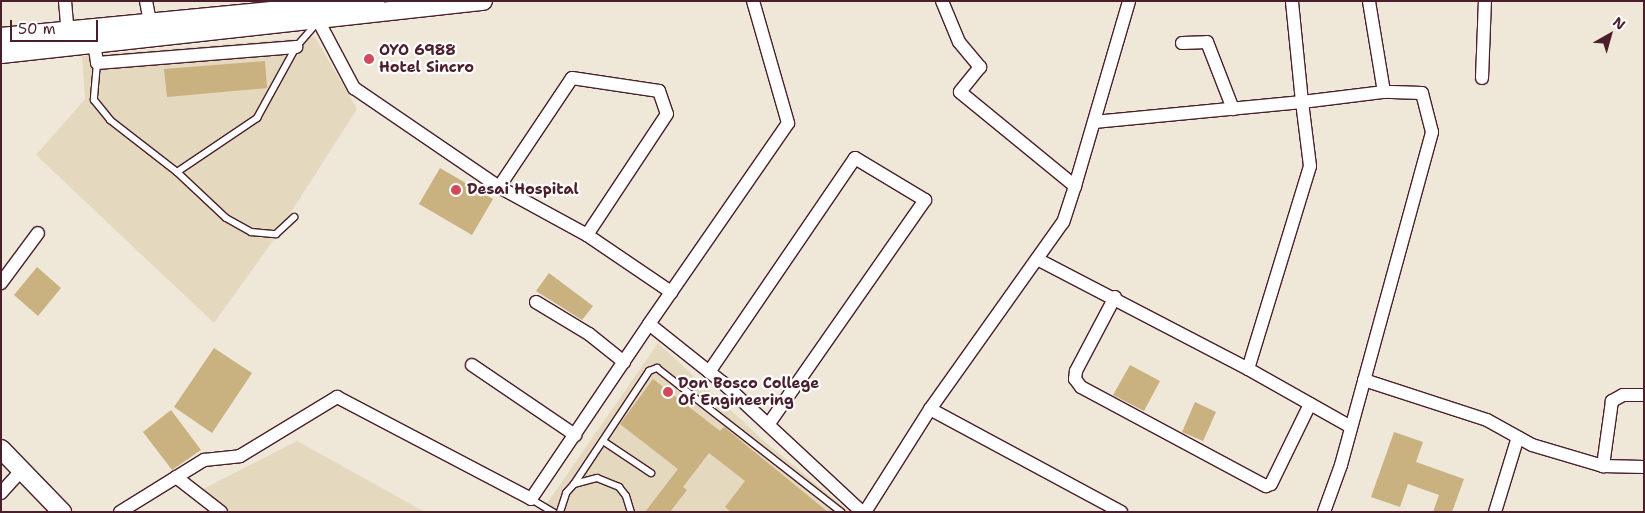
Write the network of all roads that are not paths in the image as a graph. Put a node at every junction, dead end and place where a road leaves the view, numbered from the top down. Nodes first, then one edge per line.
1 (65, 1) edge
2 (146, 1) edge
3 (376, 1) edge
4 (483, 1) edge
5 (753, 1) edge
6 (942, 1) edge
7 (1129, 1) edge
8 (1292, 1) edge
9 (1369, 1) edge
10 (1484, 1) edge
11 (346, 8) edge
12 (317, 15) junction
13 (150, 22) junction
14 (68, 33) junction
15 (12, 42) edge
16 (94, 43) junction
17 (1182, 43) dead end
18 (296, 47) junction
19 (1, 54) edge
20 (97, 63) junction
21 (1482, 78) dead end
22 (1384, 92) junction
23 (1302, 102) junction
24 (1233, 109) junction
25 (1094, 122) junction
26 (177, 172) junction
27 (1075, 186) junction
28 (499, 187) junction
29 (294, 217) dead end
30 (38, 233) dead end
31 (587, 235) junction
32 (1037, 259) junction
33 (1, 283) edge
34 (672, 292) junction
35 (1115, 297) junction
36 (536, 302) dead end
37 (650, 324) junction
38 (624, 362) junction
39 (472, 365) dead end
40 (1248, 369) junction
41 (709, 372) junction
42 (1364, 380) junction
43 (1644, 395) edge
44 (1310, 404) junction
45 (930, 410) junction
46 (769, 424) junction
47 (1351, 427) junction
48 (575, 435) junction
49 (1518, 437) junction
50 (603, 441) junction
51 (1, 449) edge
52 (1603, 466) junction
53 (1644, 467) edge
54 (22, 470) junction
55 (651, 473) dead end
56 (176, 477) junction
57 (574, 484) junction
58 (1, 493) edge
59 (531, 499) junction
60 (863, 511) edge
61 (62, 512) edge
62 (120, 512) edge
63 (221, 512) edge
64 (553, 512) edge
65 (560, 512) edge
66 (631, 512) edge
67 (841, 512) edge
68 (1121, 512) edge
69 (1324, 512) edge
70 (1495, 512) edge

1 - 14 street
2 - 13 street
3 - 11 main road
4 - 11 main road
5 - 34 street
6 - 27 street
7 - 25 street
8 - 23 street
9 - 22 street
10 - 21 street
11 - 12 main road
12 - 13 main road
12 - 16 main road
12 - 18 lane
12 - 28 street
13 - 14 main road
14 - 15 main road
15 - 16 main road
15 - 19 main road
16 - 20 street
17 - 24 street
18 - 20 street
18 - 26 lane
20 - 26 lane
22 - 23 street
22 - 42 street
23 - 24 street
23 - 40 street
24 - 25 street
25 - 27 street
26 - 29 lane
27 - 32 street
28 - 31 street
28 - 31 street
30 - 33 street
31 - 34 street
32 - 35 street
32 - 45 street
34 - 37 street
35 - 40 street
35 - 44 street
36 - 38 street
37 - 38 street
37 - 41 street
38 - 48 street
39 - 48 street
40 - 44 street
41 - 46 street
41 - 46 street
42 - 47 street
42 - 49 street
43 - 52 street
44 - 47 street
45 - 60 street
45 - 68 street
46 - 60 street
47 - 69 street
48 - 59 street
49 - 52 street
49 - 70 street
50 - 55 lane
50 - 57 lane
50 - 67 lane
51 - 54 main road
52 - 53 street
54 - 58 street
54 - 61 main road
56 - 59 street
56 - 62 street
56 - 63 street
57 - 65 lane
57 - 66 lane
59 - 64 lane

